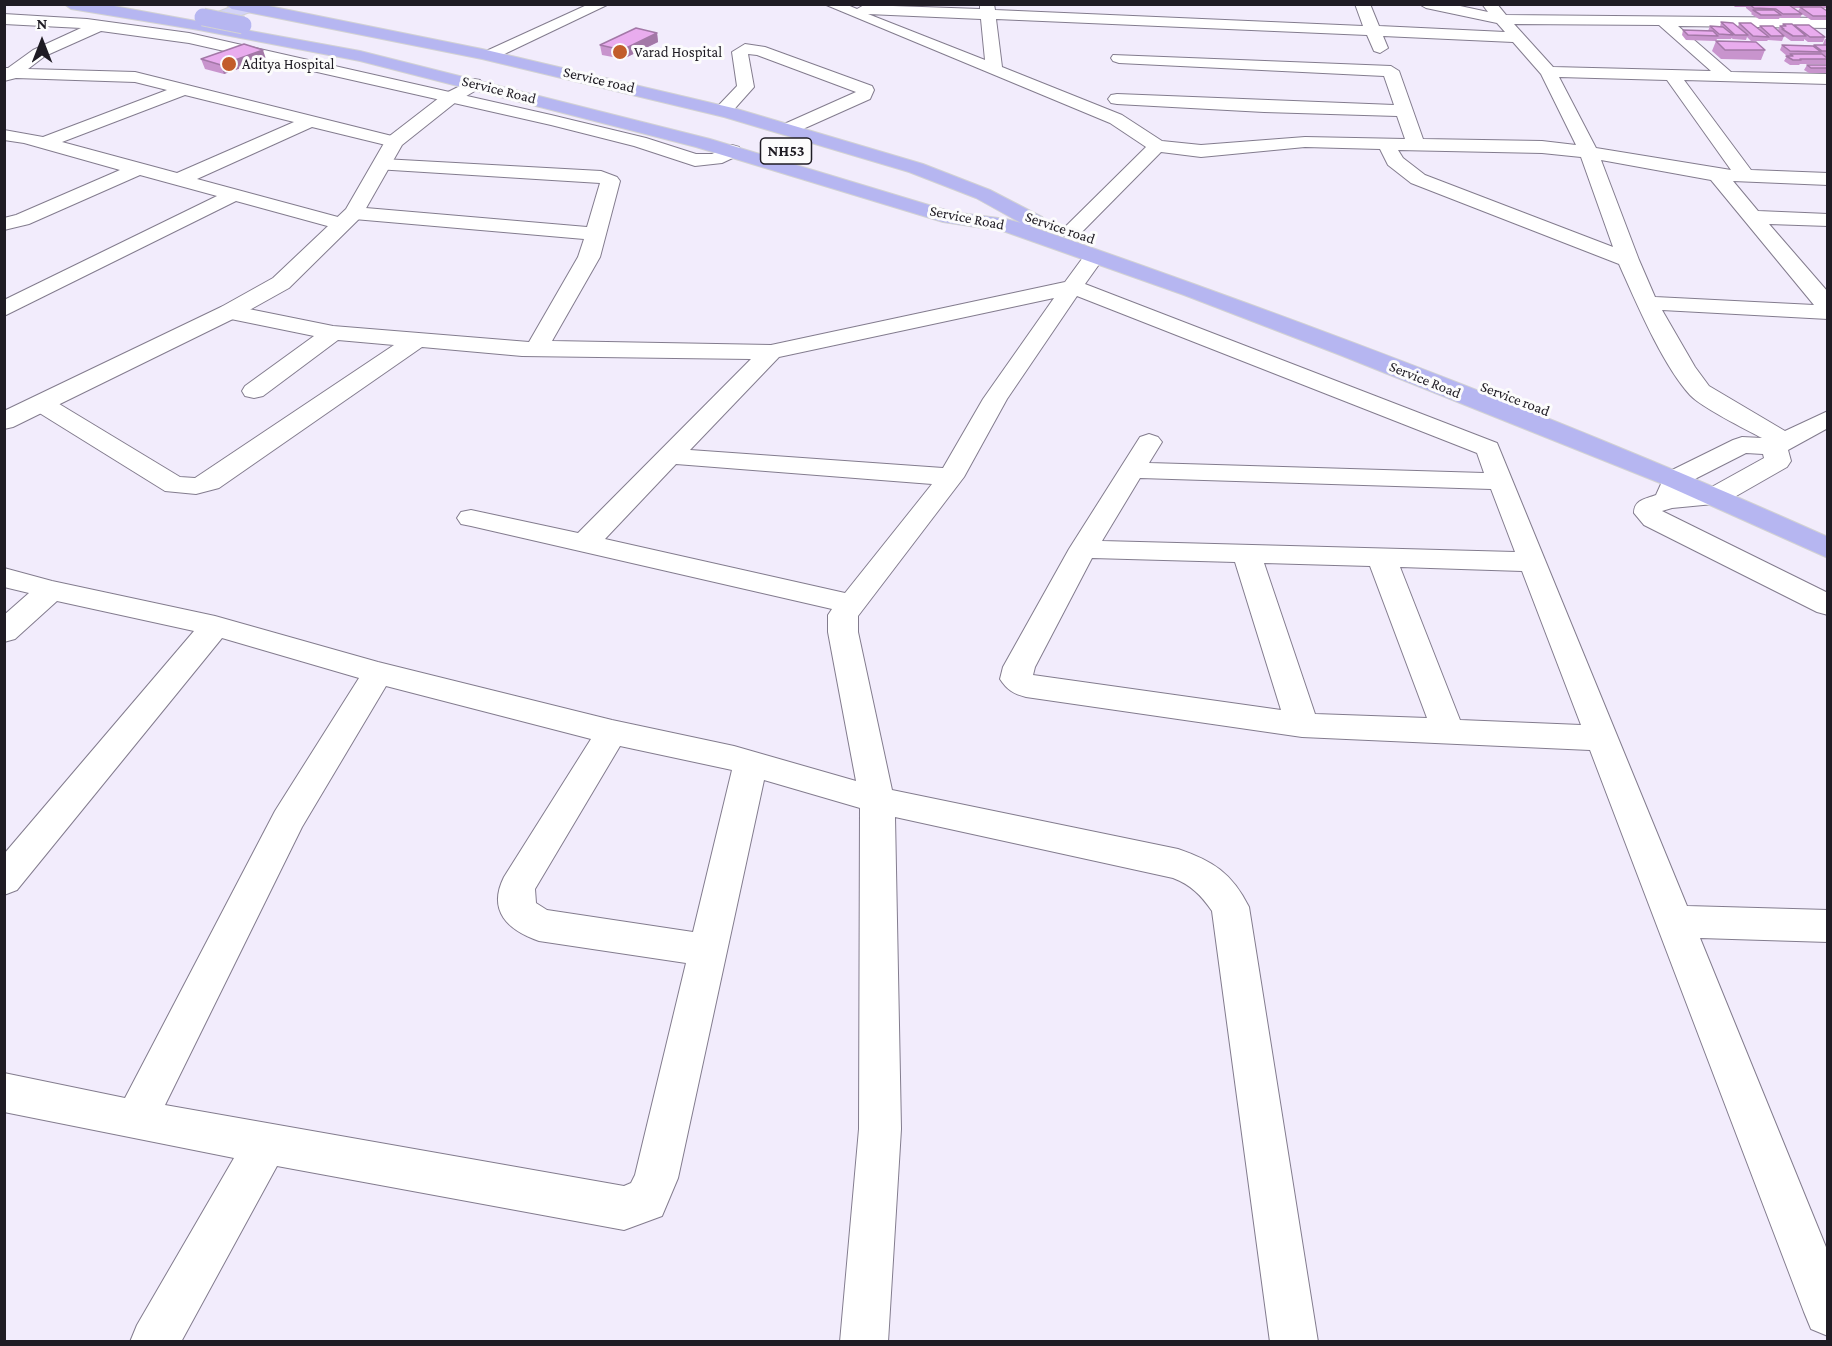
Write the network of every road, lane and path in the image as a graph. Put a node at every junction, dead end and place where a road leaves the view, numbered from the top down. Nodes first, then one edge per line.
1 (71, 4) edge
2 (128, 4) edge
3 (602, 4) edge
4 (1362, 4) edge
5 (1426, 4) edge
6 (1594, 4) edge
7 (1725, 4) edge
8 (834, 6) edge
9 (988, 9) edge
10 (1495, 12) edge
11 (227, 17) edge
12 (4, 20) edge
13 (1122, 20) junction
14 (1611, 20) junction
15 (1663, 21) junction
16 (47, 22) junction
17 (1748, 22) junction
18 (1827, 23) edge
19 (4, 24) edge
20 (99, 25) junction
21 (1371, 31) junction
22 (1516, 37) junction
23 (166, 54) dead end
24 (490, 55) junction
25 (1119, 58) junction
26 (150, 65) dead end
27 (993, 69) junction
28 (1391, 71) junction
29 (1548, 72) junction
30 (8, 75) edge
31 (1672, 75) junction
32 (1726, 76) junction
33 (135, 77) junction
34 (1804, 78) junction
35 (1827, 79) edge
36 (474, 84) junction
37 (185, 89) junction
38 (1820, 95) dead end
39 (450, 98) junction
40 (1117, 99) junction
41 (723, 111) junction
42 (1405, 111) junction
43 (1116, 119) junction
44 (311, 121) junction
45 (788, 129) junction
46 (4, 135) edge
47 (394, 142) junction
48 (44, 143) junction
49 (1386, 144) junction
50 (1416, 144) junction
51 (1157, 146) junction
52 (732, 151) junction
53 (1589, 152) junction
54 (383, 165) junction
55 (138, 169) junction
56 (1717, 175) junction
57 (1745, 176) junction
58 (1827, 179) edge
59 (178, 180) junction
60 (234, 195) junction
61 (1751, 217) junction
62 (348, 218) junction
63 (1827, 220) edge
64 (1015, 221) junction
65 (4, 224) edge
66 (1071, 232) junction
67 (595, 234) junction
68 (1094, 256) junction
69 (1628, 260) junction
70 (1072, 287) junction
71 (1647, 303) junction
72 (4, 309) edge
73 (1827, 309) edge
74 (229, 312) junction
75 (333, 333) junction
76 (417, 340) junction
77 (537, 348) junction
78 (771, 352) junction
79 (254, 391) dead end
80 (42, 404) junction
81 (1827, 418) edge
82 (4, 421) edge
83 (1787, 440) junction
84 (1149, 442) dead end
85 (1827, 444) edge
86 (670, 456) junction
87 (1130, 470) junction
88 (951, 477) junction
89 (1501, 481) junction
90 (1679, 483) junction
91 (1723, 492) junction
92 (471, 518) dead end
93 (1827, 530) edge
94 (584, 544) junction
95 (1083, 549) junction
96 (1827, 549) edge
97 (1247, 554) junction
98 (1382, 559) junction
99 (1533, 562) junction
100 (4, 577) edge
101 (51, 590) junction
102 (852, 604) junction
103 (1827, 605) edge
104 (215, 626) junction
105 (4, 632) edge
106 (378, 673) junction
107 (1302, 725) junction
108 (612, 732) junction
109 (1448, 732) junction
110 (1602, 738) junction
111 (751, 763) junction
112 (877, 800) junction
113 (4, 880) edge
114 (1674, 921) junction
115 (1827, 926) edge
116 (708, 950) junction
117 (4, 1092) edge
118 (136, 1120) junction
119 (266, 1143) junction
120 (1827, 1312) edge
121 (154, 1341) edge
122 (864, 1341) edge
123 (1294, 1341) edge

1 - 11 highway, Service Road
2 - 11 highway, NH53
3 - 24 street
4 - 21 street
5 - 10 street
6 - 14 street
7 - 17 street
8 - 9 street
8 - 27 street
9 - 13 street
9 - 27 street
10 - 14 street
10 - 22 street
11 - 20 street
11 - 23 street
11 - 24 highway, Service road
11 - 36 highway, Service Road
11 - 39 street
11 - 64 highway, NH53
12 - 16 street
13 - 21 street
13 - 25 street
14 - 15 street
15 - 17 street
15 - 32 street
16 - 19 street
16 - 20 street
17 - 18 street
20 - 30 street
21 - 22 street
21 - 28 street
22 - 29 street
24 - 41 highway, Service road
25 - 28 street
25 - 40 street
26 - 33 street
27 - 43 street
28 - 42 street
29 - 31 street
29 - 53 street
30 - 33 street
31 - 32 street
31 - 57 street
32 - 34 street
33 - 37 street
34 - 35 street
34 - 38 street
36 - 39 street
36 - 52 highway, Service Road
37 - 44 street
37 - 48 street
39 - 47 street
39 - 52 street
40 - 42 street
40 - 43 street
41 - 45 highway, Service road
41 - 45 street
42 - 50 street
43 - 51 street
44 - 47 street
44 - 59 street
45 - 64 highway, Service road
46 - 48 street
47 - 54 street
48 - 55 street
49 - 50 street
49 - 51 street
49 - 69 street
50 - 53 street
51 - 66 street
52 - 64 highway, Service Road
53 - 56 street
53 - 69 street
54 - 62 street
54 - 67 street
55 - 59 street
55 - 65 street
56 - 57 street
56 - 61 street
57 - 58 street
59 - 60 street
60 - 62 street
60 - 72 street
61 - 63 street
61 - 73 street
62 - 67 street
62 - 74 street
64 - 66 highway, Service road
64 - 68 highway, Service Road
66 - 90 highway, Service road
67 - 77 street
68 - 70 street
68 - 90 highway, Service Road
69 - 71 street
70 - 78 street
70 - 88 street
70 - 89 street
71 - 73 street
71 - 83 street
74 - 75 street
74 - 80 street
75 - 76 street
75 - 79 street
76 - 77 street
76 - 80 street
77 - 78 street
78 - 86 street
80 - 82 street
81 - 83 street
83 - 85 street
83 - 90 street
83 - 91 street
84 - 87 street
86 - 88 street
86 - 94 street
87 - 89 street
87 - 95 street
88 - 102 street
89 - 99 street
90 - 91 street
90 - 91 highway, Service road
90 - 103 street
91 - 93 highway, Service road
91 - 96 highway
92 - 94 street
94 - 102 street
95 - 97 street
95 - 107 street
97 - 98 street
97 - 107 street
98 - 99 street
98 - 109 street
99 - 110 street
100 - 101 street
101 - 104 street
101 - 105 street
102 - 112 street
104 - 106 street
104 - 113 street
106 - 108 street
106 - 118 street
107 - 109 street
108 - 111 street
108 - 116 street
109 - 110 street
110 - 114 street
111 - 112 street
111 - 116 street
112 - 122 street
112 - 123 street
114 - 115 street
114 - 120 street
116 - 119 street
117 - 118 street
118 - 119 street
119 - 121 street

